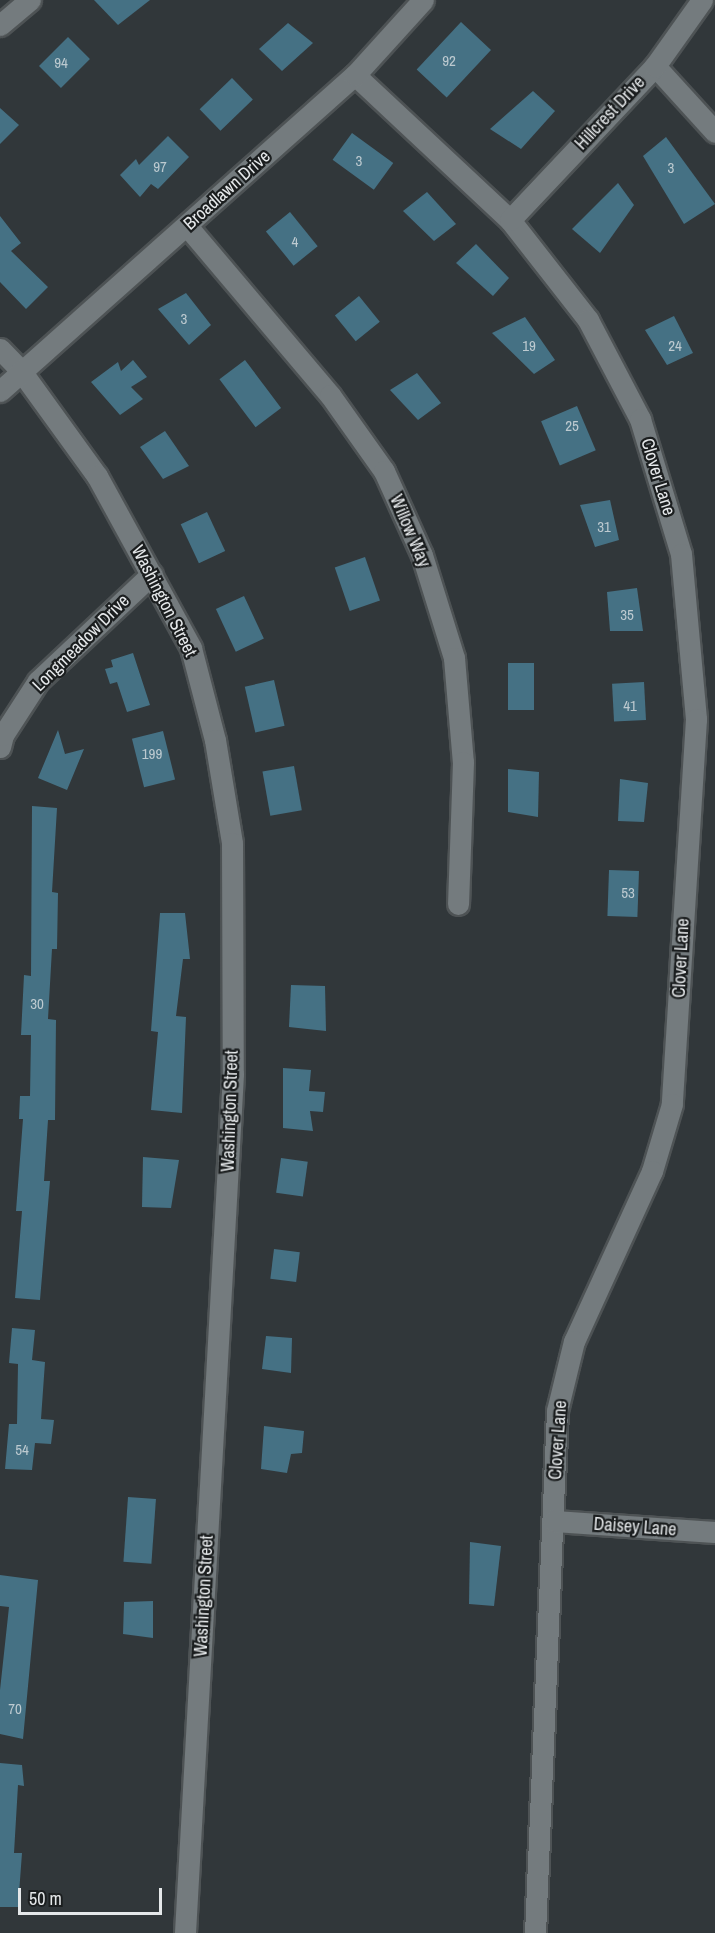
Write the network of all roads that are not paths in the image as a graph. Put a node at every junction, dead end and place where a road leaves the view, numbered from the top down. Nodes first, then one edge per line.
1 (30, 0) edge
2 (423, 0) edge
3 (702, 0) edge
4 (0, 25) edge
5 (655, 66) junction
6 (355, 75) junction
7 (715, 132) edge
8 (510, 220) junction
9 (187, 226) junction
10 (0, 349) edge
11 (21, 371) junction
12 (0, 391) edge
13 (152, 574) junction
14 (0, 747) edge
15 (458, 904) dead end
16 (554, 1521) junction
17 (715, 1532) edge
18 (185, 1933) edge
19 (535, 1933) edge

1 - 4 street
2 - 6 street, Broadlawn Drive
3 - 5 street, Hillcrest Drive
5 - 7 street
5 - 8 street, Hillcrest Drive
6 - 8 street, Clover Lane
6 - 9 street, Broadlawn Drive
8 - 16 street, Clover Lane
9 - 11 street, Broadlawn Drive
9 - 15 street, Willow Way
10 - 11 street, Washington Street
11 - 12 street, Broadlawn Drive
11 - 13 street, Washington Street
13 - 14 street, Longmeadow Drive
13 - 18 street, Washington Street
16 - 17 street, Daisey Lane
16 - 19 street, Clover Lane

